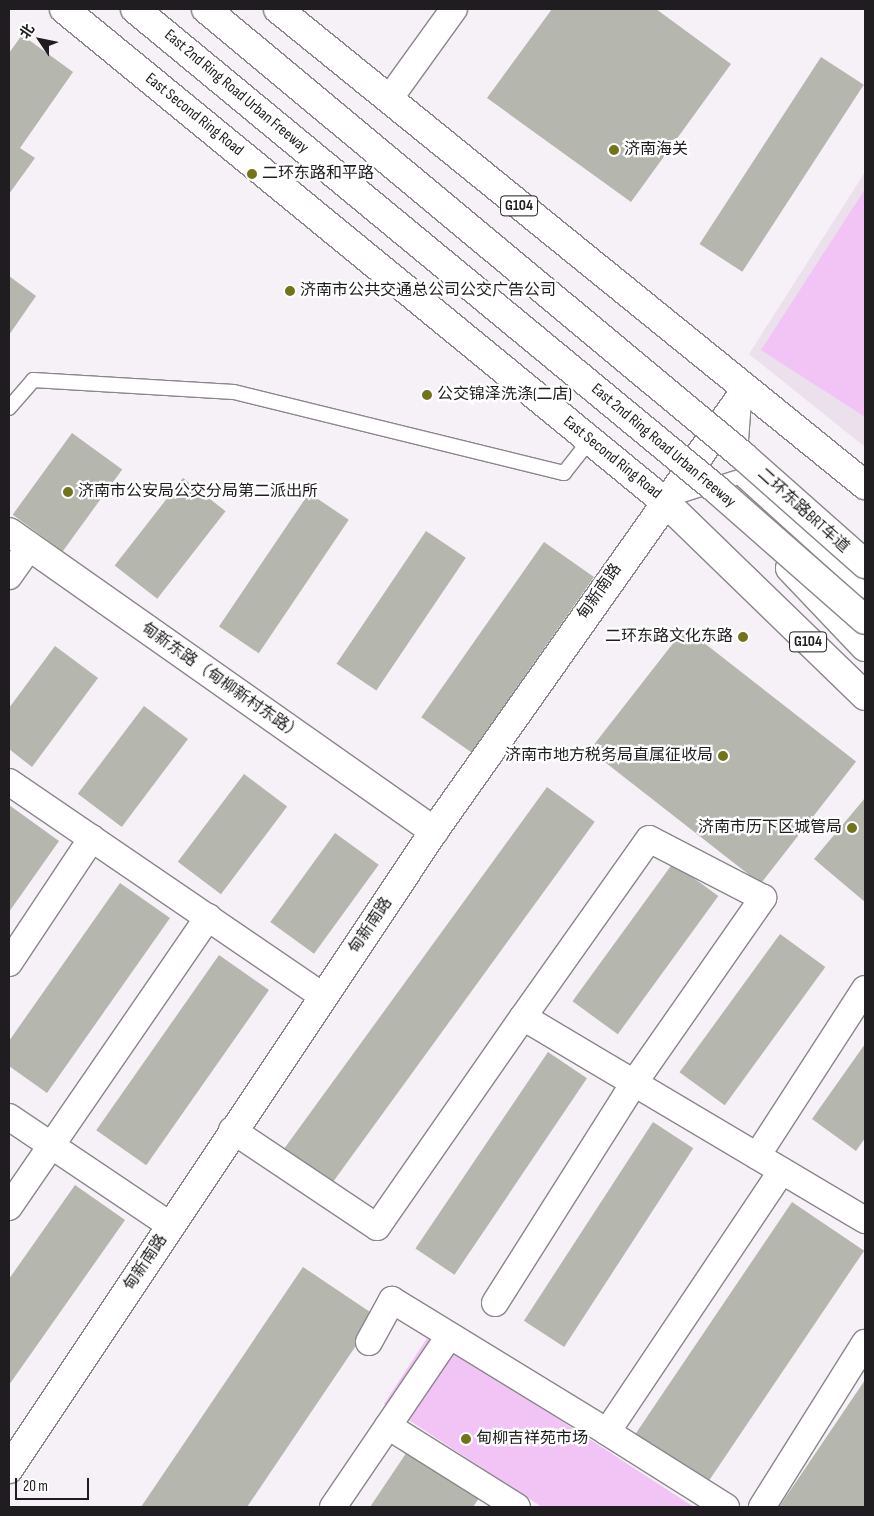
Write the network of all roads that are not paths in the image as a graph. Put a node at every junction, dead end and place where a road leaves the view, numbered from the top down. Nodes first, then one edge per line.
1 (64, 9) edge
2 (135, 9) edge
3 (206, 9) edge
4 (278, 9) edge
5 (454, 9) edge
6 (389, 99) junction
7 (745, 391) junction
8 (9, 408) edge
9 (590, 440) junction
10 (732, 474) junction
11 (865, 486) edge
12 (664, 501) junction
13 (19, 540) edge
14 (865, 547) edge
15 (865, 564) edge
16 (9, 576) edge
17 (865, 591) edge
18 (865, 620) edge
19 (865, 648) edge
20 (865, 696) edge
21 (9, 782) edge
22 (434, 831) junction
23 (92, 838) junction
24 (208, 917) junction
25 (9, 963) edge
26 (865, 989) edge
27 (323, 996) junction
28 (522, 1017) junction
29 (634, 1083) junction
30 (9, 1117) edge
31 (232, 1130) junction
32 (51, 1145) junction
33 (757, 1156) junction
34 (782, 1171) junction
35 (9, 1208) edge
36 (864, 1218) edge
37 (171, 1226) junction
38 (495, 1303) dead end
39 (449, 1336) junction
40 (369, 1342) dead end
41 (865, 1344) edge
42 (388, 1426) junction
43 (607, 1432) junction
44 (13, 1452) edge
45 (334, 1507) edge
46 (517, 1507) edge
47 (726, 1507) edge
48 (762, 1507) edge

1 - 9 main road, East Second Ring Road / G104
2 - 10 main road, East 2nd Ring Road Urban Freeway, bridge
3 - 10 main road, East 2nd Ring Road Urban Freeway, bridge
4 - 6 main road, G104
5 - 6 street
6 - 7 main road, G104
7 - 10 lane, 二环东路BRT车道
7 - 11 main road, G104
7 - 12 main road, 甸新南路
8 - 9 lane
9 - 12 main road, East Second Ring Road / G104
10 - 12 lane, 二环东路BRT车道
10 - 14 main road, bridge
10 - 15 main road, East 2nd Ring Road Urban Freeway, bridge
10 - 17 lane, 二环东路BRT车道
10 - 18 main road, East 2nd Ring Road Urban Freeway, bridge
10 - 19 main road, bridge
12 - 20 main road, East Second Ring Road / G104
12 - 22 main road, 甸新南路
13 - 16 street
13 - 22 main road, 甸新东路（甸柳新村东路）
21 - 23 street
22 - 27 main road, 甸新南路
23 - 24 street
23 - 25 street
24 - 27 street
24 - 32 street
26 - 33 street
27 - 31 main road, 甸新南路
28 - 29 street
28 - 29 street
28 - 31 street
29 - 33 street
29 - 38 street
30 - 32 street
31 - 37 main road, 甸新南路
32 - 35 street
32 - 37 street
33 - 34 street
34 - 36 street
34 - 43 street
37 - 44 main road, 甸新南路
39 - 40 street
39 - 42 street
39 - 43 street
41 - 48 street
42 - 45 street
42 - 46 street
43 - 47 street

